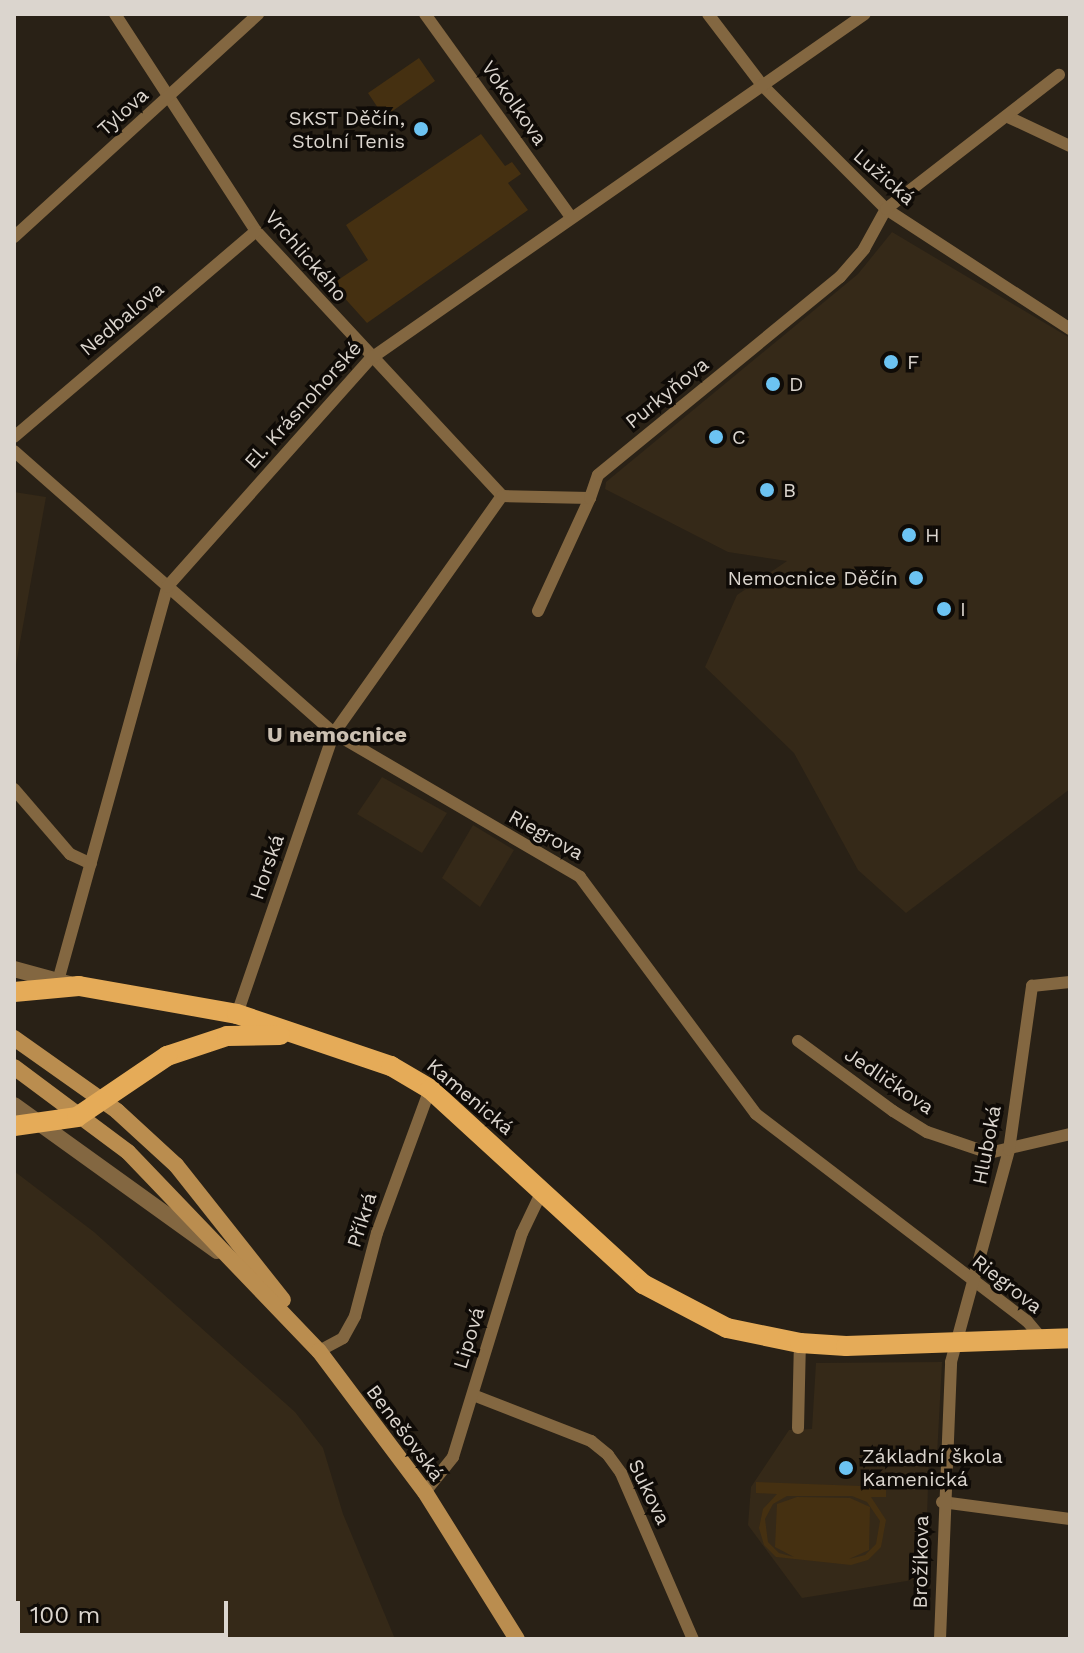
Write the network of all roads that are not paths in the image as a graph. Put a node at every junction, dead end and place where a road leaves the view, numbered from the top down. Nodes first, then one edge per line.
1 (115, 14) edge
2 (258, 14) edge
3 (425, 14) edge
4 (708, 14) edge
5 (865, 14) edge
6 (1059, 75) dead end
7 (762, 85) junction
8 (170, 97) junction
9 (1008, 117) junction
10 (1070, 146) edge
11 (886, 209) junction
12 (570, 216) junction
13 (256, 231) junction
14 (14, 237) edge
15 (1070, 329) edge
16 (370, 359) junction
17 (14, 437) edge
18 (14, 451) edge
19 (502, 496) junction
20 (590, 498) junction
21 (167, 587) junction
22 (538, 611) dead end
23 (334, 733) junction
24 (14, 789) edge
25 (91, 864) junction
26 (14, 969) edge
27 (1070, 982) edge
28 (68, 983) junction
29 (14, 992) edge
30 (237, 1014) junction
31 (308, 1036) junction
32 (16, 1040) edge
33 (798, 1041) dead end
34 (14, 1067) edge
35 (430, 1089) junction
36 (14, 1105) edge
37 (14, 1126) edge
38 (1070, 1134) edge
39 (1009, 1150) junction
40 (542, 1191) junction
41 (239, 1267) junction
42 (970, 1280) junction
43 (1070, 1338) edge
44 (1042, 1339) junction
45 (800, 1343) junction
46 (956, 1344) junction
47 (319, 1351) junction
48 (473, 1395) junction
49 (798, 1428) dead end
50 (425, 1492) junction
51 (942, 1502) junction
52 (1070, 1519) edge
53 (517, 1639) edge
54 (693, 1639) edge
55 (940, 1639) edge

1 - 8 street, Vrchlického
2 - 8 street, Tylova
3 - 12 street, Vokolkova
4 - 7 street, Lužická
5 - 7 street, El. Krásnohorské
6 - 9 street, Purkyňova
7 - 11 street, Lužická
7 - 12 street, El. Krásnohorské
8 - 13 street, Vrchlického
8 - 14 street, Tylova
9 - 10 street
9 - 11 street, Purkyňova
11 - 15 street, Lužická
11 - 20 street, Purkyňova
12 - 16 street, El. Krásnohorské
13 - 16 street, Vrchlického
13 - 17 street, Nedbalova
16 - 19 street, Vrchlického
16 - 21 street, El. Krásnohorské
18 - 21 street, Riegrova
19 - 20 street
19 - 23 street
20 - 22 street
21 - 23 street, Riegrova
21 - 25 street, El. Krásnohorské
23 - 30 street, Horská
23 - 42 street, Riegrova
24 - 25 street
25 - 28 street, El. Krásnohorské
26 - 28 street, Kamenická
27 - 39 street, Hluboká
28 - 29 main road
28 - 30 main road, Kamenická
30 - 31 main road, Kamenická
31 - 35 main road, Kamenická
31 - 37 main road, bridge
32 - 47 main road
33 - 39 street, Jedličkova
34 - 41 main road, Benešovská
35 - 40 main road, Kamenická
35 - 47 street, Příkrá
36 - 41 street, Benešovská
38 - 39 street, Jedličkova
39 - 42 street, Hluboká
40 - 45 main road, Kamenická
40 - 48 street, Lipová
41 - 47 main road, Benešovská
42 - 44 street, Riegrova
42 - 46 street, Hluboká
43 - 44 main road, Kamenická
44 - 46 main road, Kamenická
45 - 46 main road, Kamenická
45 - 49 street
46 - 51 street, Brožíkova
47 - 50 main road, Benešovská
48 - 50 street, Lipová
48 - 54 street, Sukova
50 - 53 main road, Benešovská
51 - 52 street
51 - 55 street, Brožíkova

